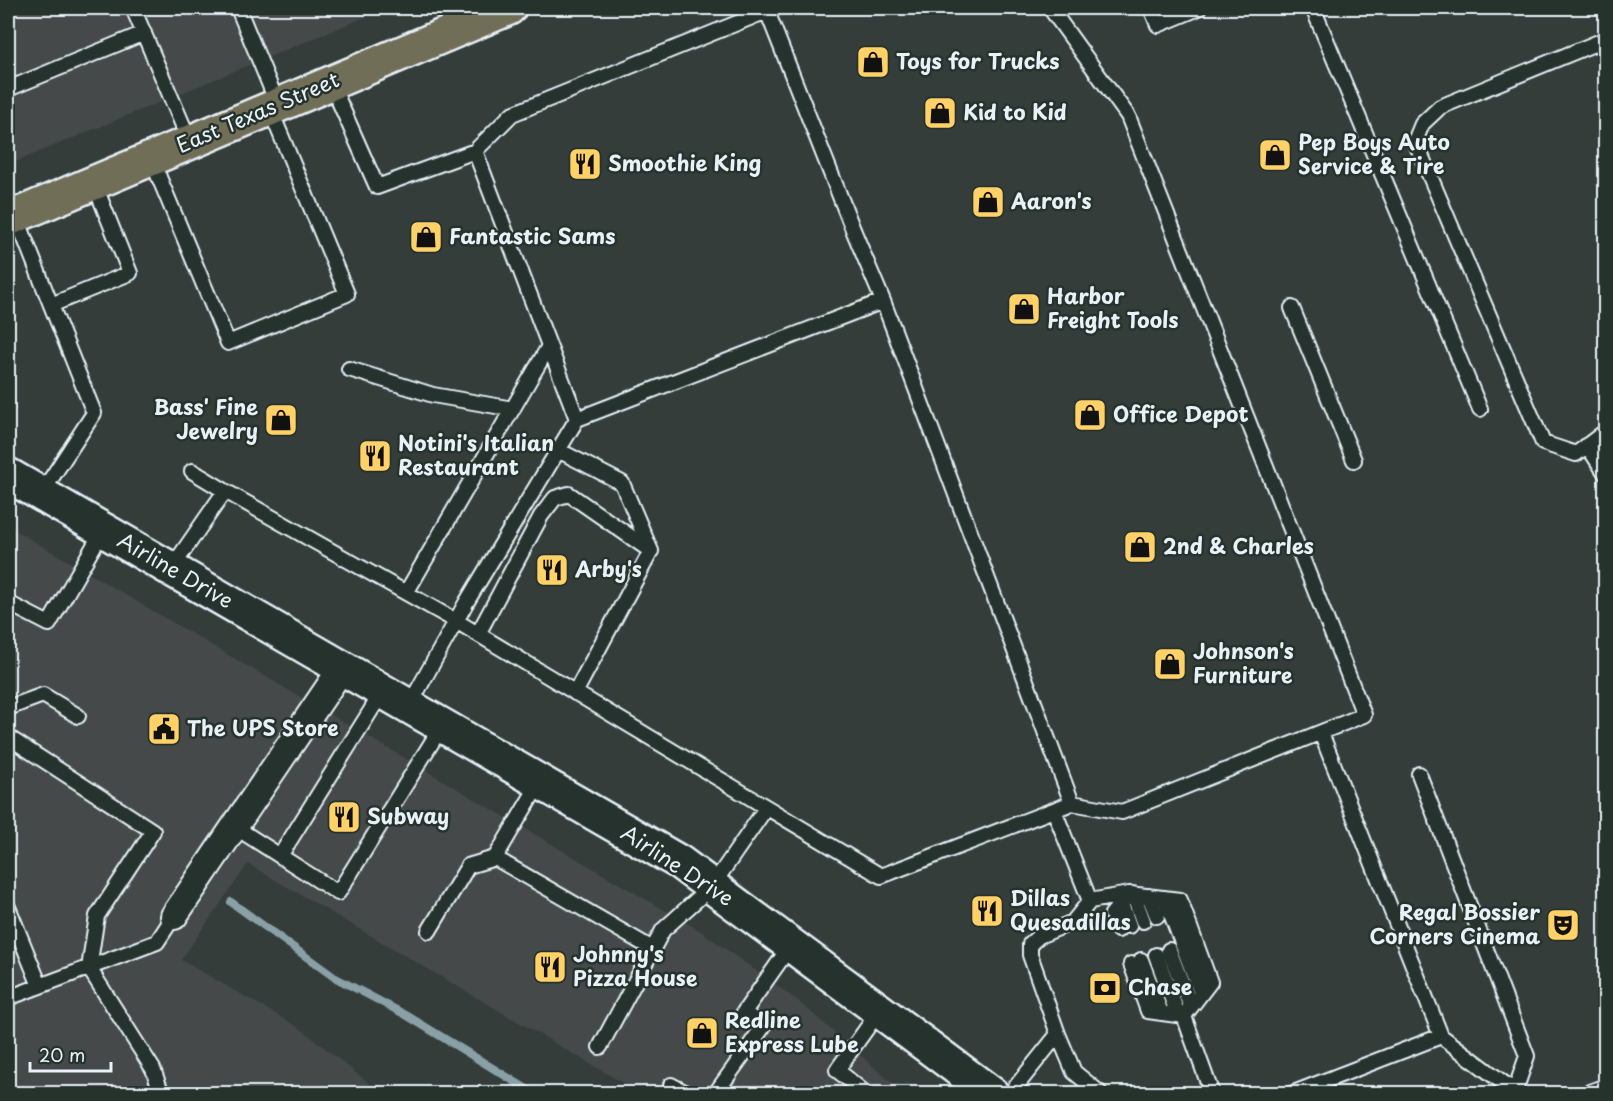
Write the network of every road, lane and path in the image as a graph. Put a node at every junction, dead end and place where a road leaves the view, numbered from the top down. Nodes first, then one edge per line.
1 (133, 8) edge
2 (238, 8) edge
3 (509, 8) edge
4 (1050, 8) edge
5 (1151, 8) edge
6 (1199, 8) edge
7 (1313, 8) edge
8 (769, 9) edge
9 (144, 33) junction
10 (1605, 39) edge
11 (331, 83) junction
12 (8, 89) edge
13 (274, 107) junction
14 (190, 142) junction
15 (475, 151) junction
16 (151, 158) junction
17 (94, 183) junction
18 (12, 217) edge
19 (883, 301) junction
20 (51, 305) junction
21 (1292, 308) dead end
22 (549, 346) junction
23 (349, 369) dead end
24 (513, 409) junction
25 (1480, 409) dead end
26 (577, 419) junction
27 (1605, 431) edge
28 (1587, 445) junction
29 (558, 450) junction
30 (1354, 460) dead end
31 (192, 471) dead end
32 (1605, 474) edge
33 (8, 475) edge
34 (225, 491) junction
35 (41, 494) junction
36 (103, 530) junction
37 (651, 551) junction
38 (171, 569) junction
39 (406, 593) junction
40 (8, 603) edge
41 (456, 621) junction
42 (478, 634) junction
43 (342, 668) junction
44 (575, 693) junction
45 (396, 699) junction
46 (8, 708) edge
47 (78, 716) dead end
48 (442, 726) junction
49 (1321, 733) junction
50 (8, 737) edge
51 (1419, 774) dead end
52 (540, 782) junction
53 (1072, 803) junction
54 (766, 808) junction
55 (1054, 810) junction
56 (235, 826) junction
57 (280, 856) junction
58 (495, 858) junction
59 (712, 886) junction
60 (1149, 896) junction
61 (1127, 897) junction
62 (1090, 901) junction
63 (8, 907) edge
64 (174, 916) joint
65 (1157, 916) dead end
66 (1143, 921) dead end
67 (1124, 928) dead end
68 (429, 931) dead end
69 (791, 945) junction
70 (651, 948) junction
71 (1169, 950) dead end
72 (1156, 955) dead end
73 (1136, 962) dead end
74 (89, 968) junction
75 (40, 986) junction
76 (8, 998) edge
77 (880, 1010) junction
78 (1184, 1013) junction
79 (1058, 1034) junction
80 (1442, 1036) junction
81 (600, 1047) dead end
82 (671, 1084) dead end
83 (1605, 1086) edge
84 (1517, 1092) edge
85 (996, 1093) edge
86 (162, 1094) edge
87 (688, 1094) edge
88 (715, 1094) edge
89 (866, 1094) edge
90 (1101, 1094) edge
91 (1212, 1094) edge
92 (1291, 1094) edge
93 (1584, 1094) edge

1 - 9 lane
2 - 13 lane
3 - 11 main road, East Texas Street
4 - 49 lane
5 - 6 lane
7 - 25 lane
8 - 15 lane
8 - 19 lane
9 - 12 lane
9 - 14 lane
10 - 28 lane
11 - 13 main road, East Texas Street
11 - 15 lane
13 - 14 main road, East Texas Street
13 - 16 lane
14 - 16 main road, East Texas Street
15 - 22 lane
16 - 17 main road, East Texas Street
17 - 18 main road, East Texas Street
17 - 20 lane
18 - 20 lane
19 - 26 lane
19 - 53 lane
20 - 35 lane
21 - 30 lane
22 - 24 lane
22 - 26 lane
23 - 24 lane
24 - 39 lane
26 - 29 lane
27 - 28 lane
28 - 32 lane
29 - 37 lane
29 - 41 lane
31 - 34 lane
33 - 35 main road, Airline Drive
34 - 38 lane
34 - 39 lane
35 - 36 main road, Airline Drive
36 - 38 main road, Airline Drive
36 - 40 lane
37 - 42 lane
37 - 44 lane
38 - 43 main road, Airline Drive
39 - 41 lane
41 - 42 lane
41 - 45 lane
42 - 44 lane
43 - 45 main road, Airline Drive
43 - 56 street
44 - 54 lane
45 - 48 main road, Airline Drive
45 - 57 lane
46 - 47 lane
48 - 52 main road, Airline Drive
48 - 57 lane
49 - 53 lane
49 - 80 lane
50 - 74 lane
51 - 84 lane
52 - 58 lane
52 - 59 main road, Airline Drive
53 - 55 lane
54 - 55 lane
54 - 59 lane
55 - 62 lane
56 - 57 lane
56 - 64 street
58 - 68 lane
58 - 70 lane
59 - 69 main road, Airline Drive
59 - 70 lane
60 - 61 lane
60 - 65 lane
60 - 78 lane
61 - 62 lane
61 - 66 lane
61 - 67 lane
62 - 79 lane
63 - 75 lane
64 - 74 lane
69 - 77 main road, Airline Drive
69 - 88 lane
70 - 81 lane
71 - 78 lane
72 - 78 lane
73 - 78 lane
74 - 75 lane
74 - 86 lane
75 - 76 lane
77 - 85 main road, Airline Drive
77 - 89 lane
78 - 91 lane
79 - 85 lane
79 - 90 lane
80 - 84 lane
80 - 92 lane
82 - 87 lane
83 - 93 lane

